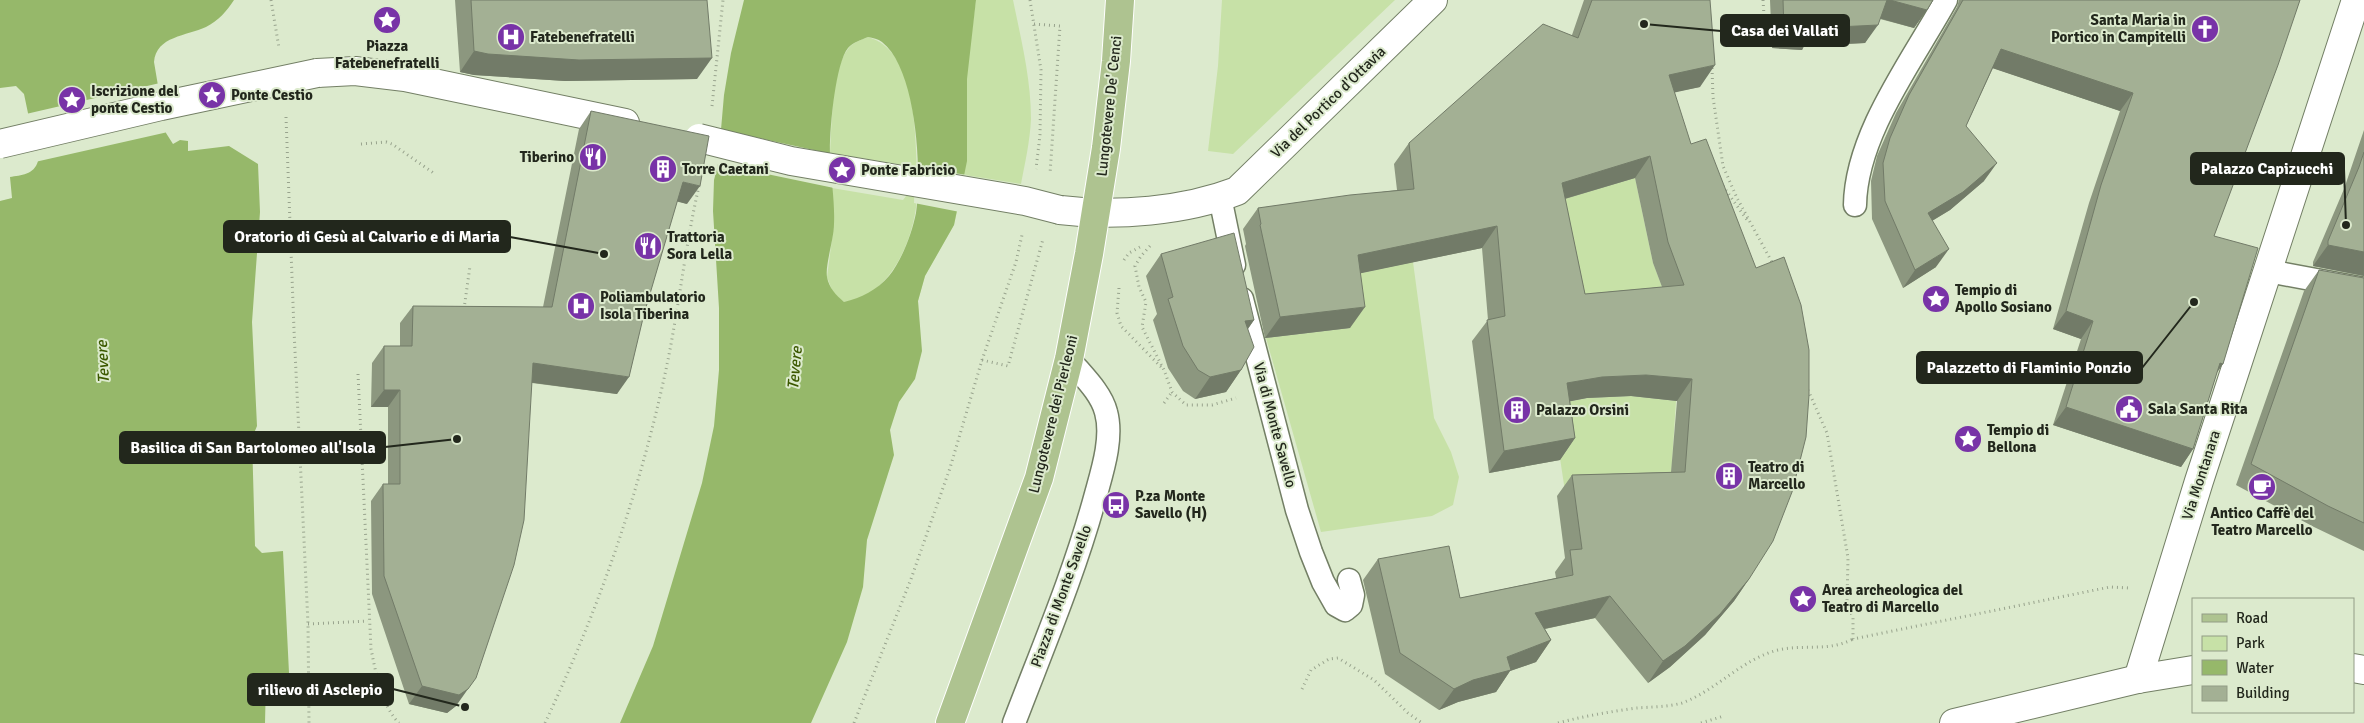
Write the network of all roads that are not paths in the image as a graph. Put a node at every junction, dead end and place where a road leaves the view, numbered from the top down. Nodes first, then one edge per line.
1 (1120, 0) edge
2 (1433, 0) edge
3 (1946, 0) edge
4 (2356, 0) edge
5 (0, 144) edge
6 (1220, 198) junction
7 (1855, 204) dead end
8 (1096, 212) junction
9 (2268, 271) junction
10 (2364, 289) edge
11 (1069, 359) junction
12 (1349, 580) dead end
13 (2192, 670) edge
14 (2138, 679) junction
15 (950, 723) edge
16 (1014, 723) edge
17 (1954, 723) edge

1 - 8 main road, Lungotevere De' Cenci
2 - 6 street, Via del Portico d'Ottavia
3 - 7 lane
4 - 9 street, Via Montanara
5 - 8 street, Via del Portico d'Ottavia, bridge
6 - 8 street, Via del Portico d'Ottavia
6 - 12 lane, Via di Monte Savello
8 - 11 main road, Lungotevere dei Pierleoni
9 - 10 lane
9 - 14 street, Via Montanara
11 - 15 main road, Lungotevere dei Pierleoni
11 - 16 lane, Piazza di Monte Savello
13 - 14 street
14 - 17 street

